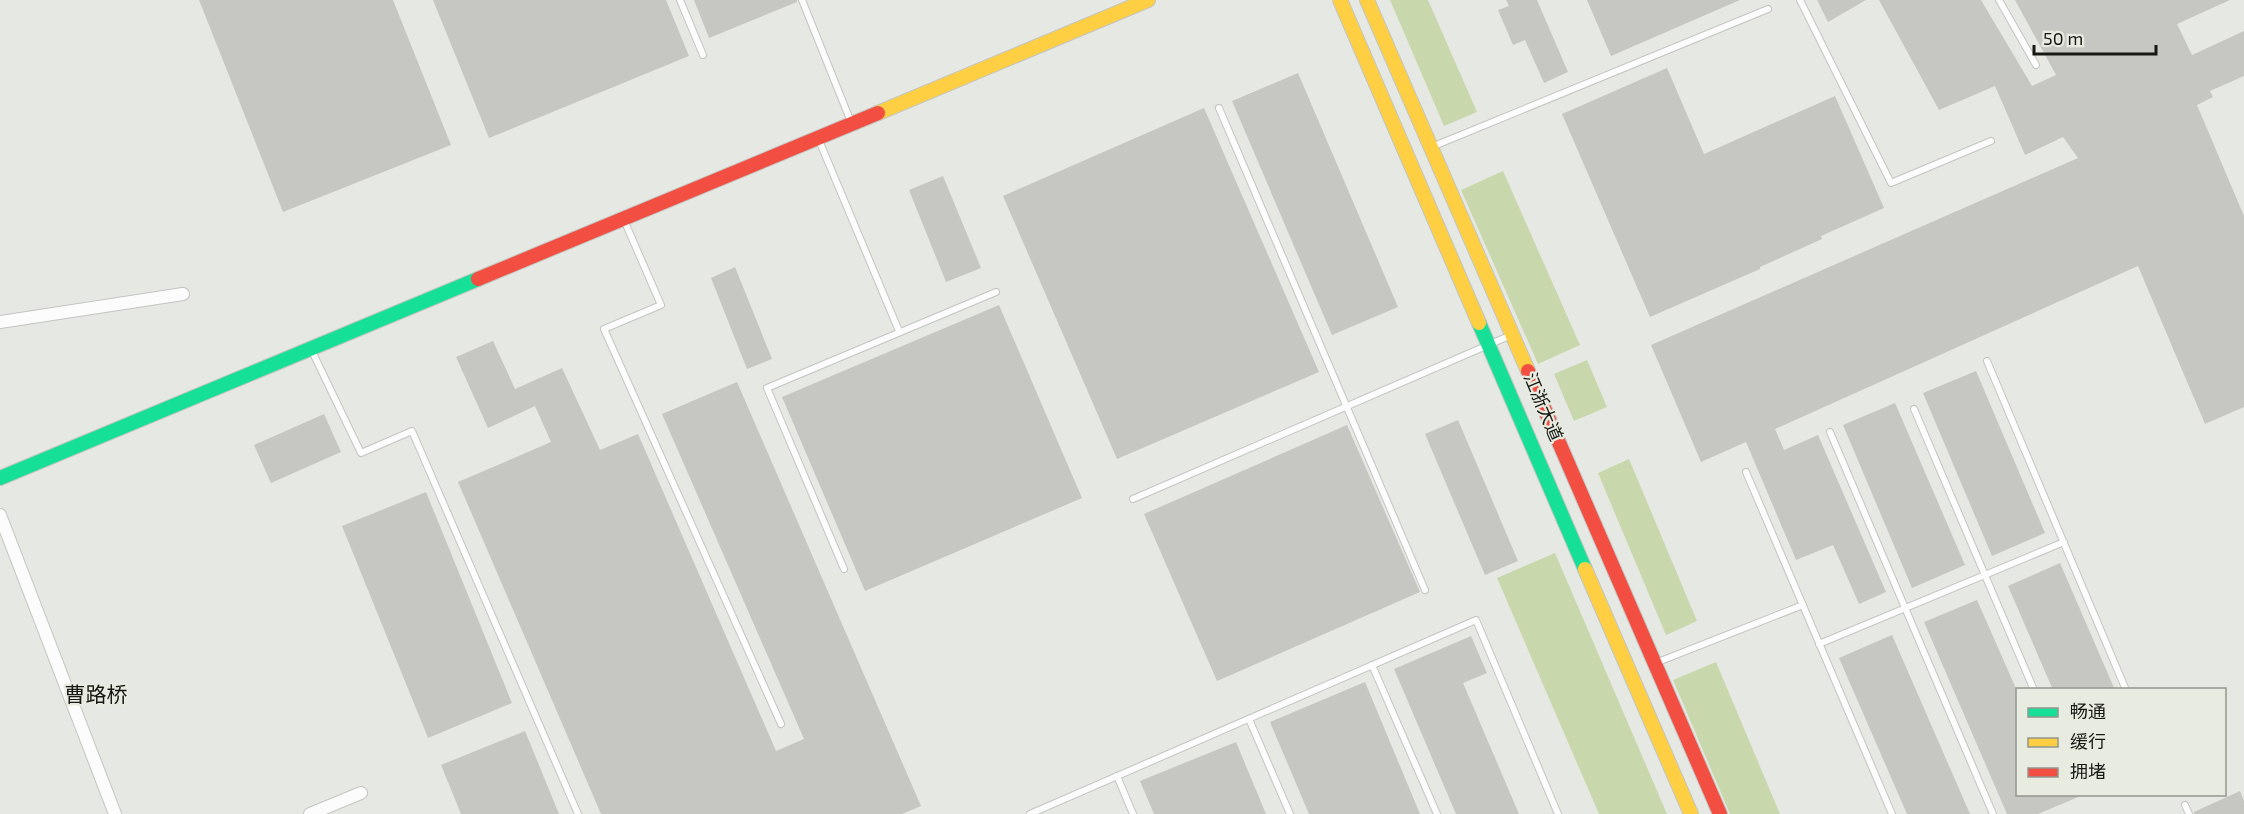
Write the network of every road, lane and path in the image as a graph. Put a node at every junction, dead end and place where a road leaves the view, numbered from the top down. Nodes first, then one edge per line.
1 (680, 0) edge
2 (802, 0) edge
3 (1148, 0) edge
4 (1340, 0) edge
5 (1367, 0) edge
6 (1800, 0) edge
7 (1999, 0) edge
8 (1768, 9) dead end
9 (703, 55) dead end
10 (2036, 65) dead end
11 (1219, 108) dead end
12 (852, 123) junction
13 (818, 138) junction
14 (1991, 141) dead end
15 (1431, 148) junction
16 (623, 219) junction
17 (996, 292) dead end
18 (183, 294) dead end
19 (0, 322) edge
20 (899, 332) junction
21 (1512, 335) junction
22 (1489, 345) junction
23 (311, 349) junction
24 (1987, 361) dead end
25 (1346, 407) junction
26 (1914, 409) dead end
27 (1830, 432) dead end
28 (1746, 472) dead end
29 (0, 478) edge
30 (1133, 499) dead end
31 (0, 515) edge
32 (2064, 542) junction
33 (844, 569) dead end
34 (1985, 574) junction
35 (1425, 590) dead end
36 (1803, 605) junction
37 (1905, 608) junction
38 (1820, 644) junction
39 (1654, 663) junction
40 (1372, 665) junction
41 (2033, 688) edge
42 (2125, 688) edge
43 (1249, 719) junction
44 (781, 724) dead end
45 (1117, 776) junction
46 (361, 793) dead end
47 (2185, 805) dead end
48 (115, 814) edge
49 (310, 814) edge
50 (578, 814) edge
51 (1030, 814) edge
52 (1133, 814) edge
53 (1290, 814) edge
54 (1437, 814) edge
55 (1558, 814) edge
56 (1691, 814) edge
57 (1720, 814) edge
58 (1892, 814) edge
59 (1993, 814) edge
60 (2189, 814) edge

1 - 9 lane
2 - 12 lane
3 - 12 main road
4 - 22 main road, 江浙大道
5 - 15 main road, 江浙大道
6 - 14 lane
7 - 10 lane
8 - 15 lane
11 - 25 lane
12 - 13 main road
13 - 16 main road
13 - 20 lane
15 - 21 main road, 江浙大道
16 - 23 main road
16 - 44 lane
17 - 20 lane
18 - 19 street
20 - 33 lane
21 - 22 lane
21 - 39 main road, 江浙大道
22 - 25 lane
22 - 56 main road, 江浙大道
23 - 29 main road
23 - 50 lane
24 - 32 lane
25 - 30 lane
25 - 35 lane
26 - 34 lane
27 - 37 lane
28 - 36 lane
31 - 48 street
32 - 34 lane
32 - 42 lane
34 - 37 lane
34 - 41 lane
36 - 38 lane
36 - 39 lane
37 - 38 lane
37 - 59 lane
38 - 58 lane
39 - 57 main road, 江浙大道
40 - 43 lane
40 - 54 lane
40 - 55 lane
43 - 45 lane
43 - 53 lane
45 - 51 lane
45 - 52 lane
46 - 49 street
47 - 60 lane

